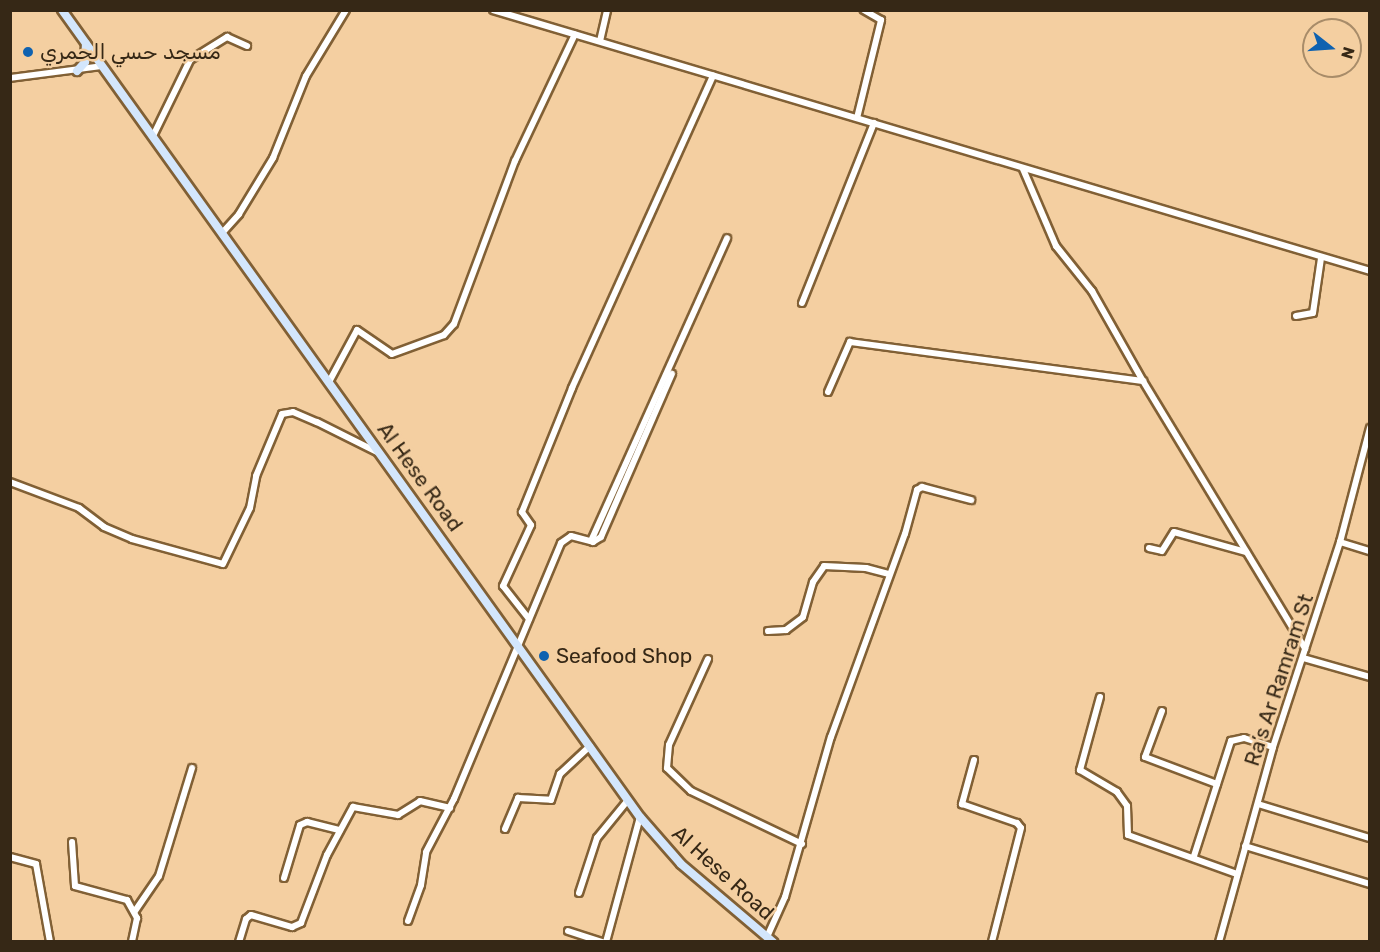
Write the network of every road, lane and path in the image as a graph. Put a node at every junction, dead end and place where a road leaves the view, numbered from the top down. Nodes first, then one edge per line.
1 (62, 10) edge
2 (346, 10) edge
3 (492, 10) edge
4 (607, 10) edge
5 (864, 10) edge
6 (575, 34) junction
7 (600, 41) junction
8 (86, 44) junction
9 (247, 46) dead end
10 (102, 66) junction
11 (77, 71) junction
12 (713, 75) junction
13 (10, 78) edge
14 (857, 118) junction
15 (874, 123) junction
16 (153, 136) junction
17 (1023, 169) junction
18 (223, 232) junction
19 (727, 238) dead end
20 (1321, 258) junction
21 (1370, 271) edge
22 (802, 303) dead end
23 (1296, 316) dead end
24 (672, 374) dead end
25 (1143, 381) junction
26 (329, 382) junction
27 (828, 392) dead end
28 (1370, 428) edge
29 (382, 454) junction
30 (10, 482) edge
31 (971, 500) dead end
32 (591, 541) junction
33 (1340, 542) junction
34 (1149, 548) dead end
35 (1370, 551) edge
36 (1246, 552) junction
37 (889, 574) junction
38 (529, 619) junction
39 (768, 632) dead end
40 (519, 645) junction
41 (1305, 649) junction
42 (1303, 658) junction
43 (708, 659) dead end
44 (1370, 677) edge
45 (1100, 697) dead end
46 (1162, 711) dead end
47 (590, 746) junction
48 (1273, 747) junction
49 (974, 760) dead end
50 (192, 768) dead end
51 (1217, 784) junction
52 (628, 800) junction
53 (1257, 804) junction
54 (450, 808) junction
55 (640, 817) junction
56 (505, 829) dead end
57 (340, 830) junction
58 (1370, 838) edge
59 (72, 842) dead end
60 (802, 844) junction
61 (1245, 846) junction
62 (1194, 856) junction
63 (10, 857) edge
64 (1237, 874) junction
65 (284, 878) dead end
66 (1370, 884) edge
67 (579, 893) dead end
68 (135, 911) junction
69 (408, 921) dead end
70 (568, 931) dead end
71 (580, 934) junction
72 (770, 939) edge
73 (50, 942) edge
74 (132, 942) edge
75 (239, 942) edge
76 (579, 942) edge
77 (604, 942) edge
78 (992, 942) edge
79 (1219, 942) edge

1 - 8 street, Al Hese Road
2 - 18 street
3 - 6 street
4 - 7 street
5 - 14 street
6 - 7 street
6 - 26 street
7 - 12 street
8 - 10 street, Al Hese Road
8 - 11 street
9 - 16 street
10 - 11 street
10 - 16 street, Al Hese Road
11 - 13 street
12 - 14 street
12 - 38 street
14 - 15 street
15 - 17 street
15 - 22 street
16 - 18 street, Al Hese Road
17 - 20 street
17 - 25 street
18 - 26 street, Al Hese Road
19 - 32 street
20 - 21 street
20 - 23 street
24 - 32 street
25 - 27 street
25 - 36 street
26 - 29 street, Al Hese Road
28 - 33 street, Ra’s Ar Ramram St
29 - 30 street
29 - 40 street, Al Hese Road
31 - 37 street
32 - 38 street
33 - 35 street
33 - 41 street, Ra’s Ar Ramram St
34 - 36 street
36 - 41 street
37 - 39 street
37 - 60 street
38 - 40 street
40 - 47 street, Al Hese Road
40 - 54 street
41 - 42 street, Ra’s Ar Ramram St
42 - 44 street
42 - 48 street, Ra’s Ar Ramram St
43 - 60 street
45 - 62 street
46 - 51 street
47 - 52 street, Al Hese Road
47 - 56 street
48 - 51 street
48 - 53 street, Ra’s Ar Ramram St
49 - 78 street
50 - 68 street
51 - 62 street
52 - 55 street, Al Hese Road
52 - 67 street
53 - 58 street
53 - 61 street, Ra’s Ar Ramram St
54 - 57 street
54 - 69 street
55 - 72 street, Al Hese Road
55 - 77 street
57 - 65 street
57 - 75 street
59 - 68 street
60 - 72 street
61 - 64 street, Ra’s Ar Ramram St
61 - 66 street
62 - 64 street
63 - 73 street
64 - 79 street, Ra’s Ar Ramram St
68 - 74 street
70 - 71 street
71 - 76 street
71 - 77 street

